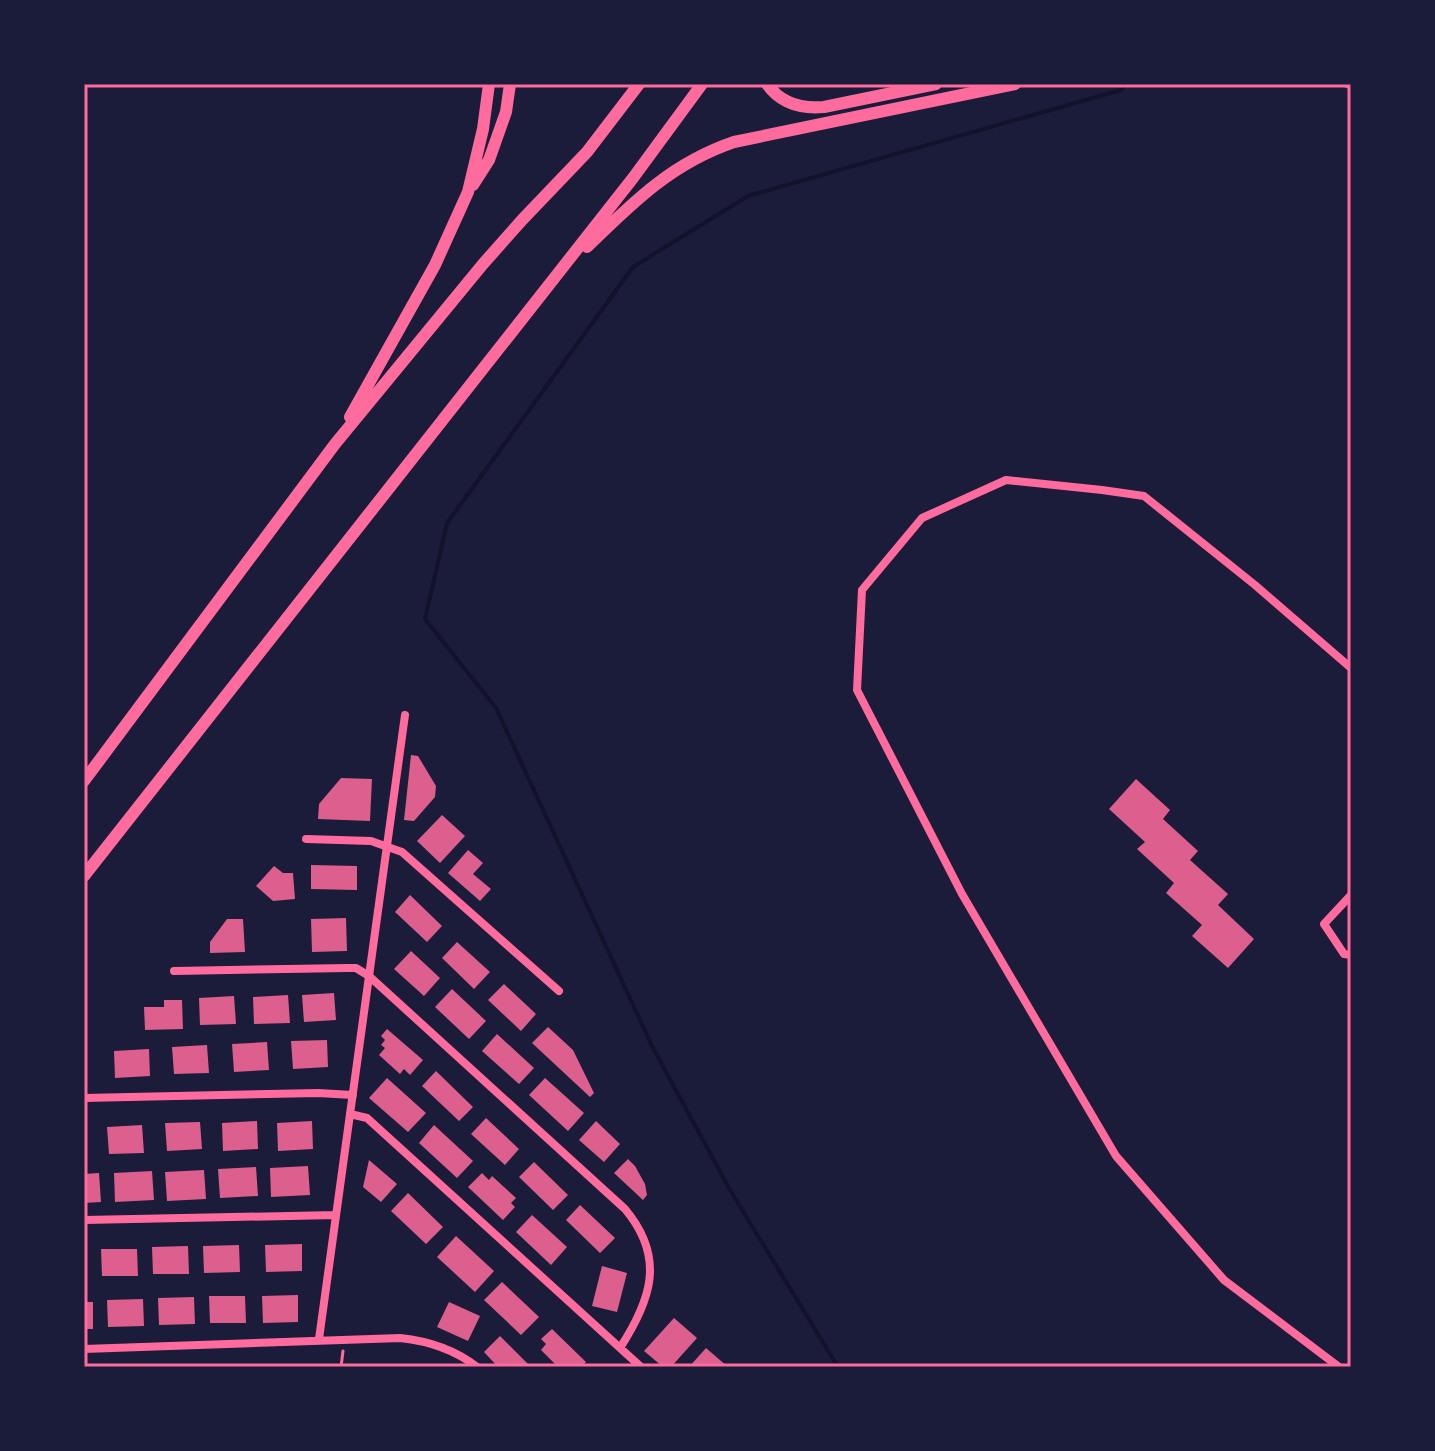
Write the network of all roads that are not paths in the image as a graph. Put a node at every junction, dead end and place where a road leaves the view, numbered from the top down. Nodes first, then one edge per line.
1 (489, 84) edge
2 (510, 84) edge
3 (639, 84) edge
4 (702, 84) edge
5 (767, 84) edge
6 (936, 84) edge
7 (1015, 84) edge
8 (468, 192) junction
9 (553, 280) junction
10 (335, 444) junction
11 (1351, 668) edge
12 (405, 715) dead end
13 (84, 781) edge
14 (306, 839) dead end
15 (387, 846) junction
16 (84, 876) edge
17 (1351, 895) edge
18 (1351, 955) edge
19 (174, 971) dead end
20 (369, 976) junction
21 (559, 991) dead end
22 (353, 1095) junction
23 (84, 1098) edge
24 (350, 1114) junction
25 (336, 1215) junction
26 (84, 1220) edge
27 (319, 1339) junction
28 (620, 1348) junction
29 (84, 1349) edge
30 (477, 1367) edge
31 (641, 1367) edge
32 (1339, 1367) edge

1 - 8 highway
2 - 8 highway
3 - 10 highway
4 - 9 highway
5 - 6 highway
7 - 9 highway
8 - 10 highway
9 - 16 highway
10 - 13 highway
11 - 32 street
12 - 15 street
14 - 15 street
15 - 20 street
15 - 21 street
17 - 18 street
19 - 20 street
20 - 22 street
20 - 28 street
22 - 23 street
22 - 24 street
24 - 25 street
24 - 28 street
25 - 26 street
25 - 27 street
27 - 29 street
27 - 30 street
28 - 31 street

